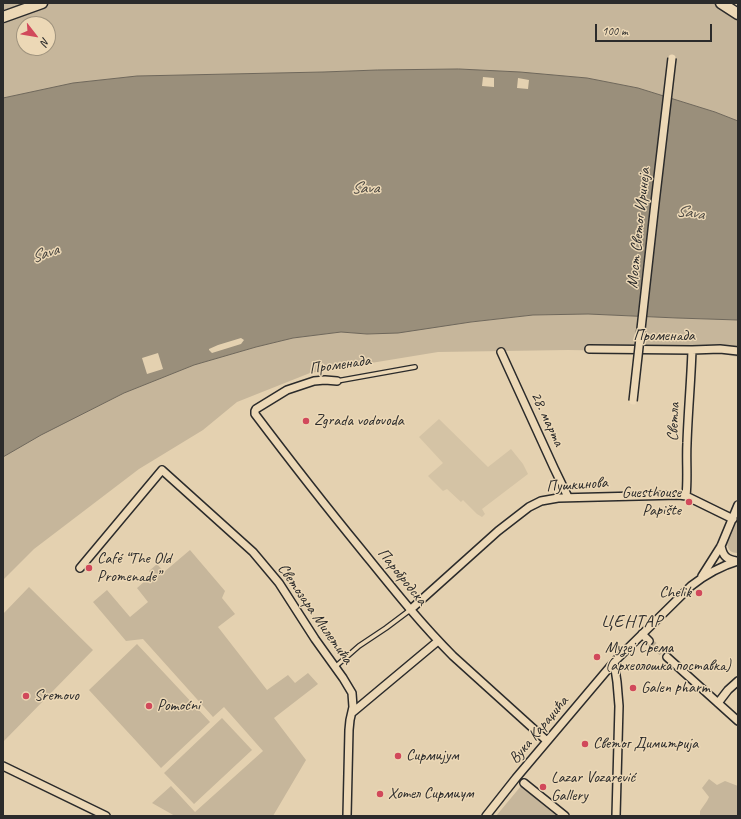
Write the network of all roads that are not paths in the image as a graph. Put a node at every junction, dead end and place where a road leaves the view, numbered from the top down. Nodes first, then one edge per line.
1 (42, 3) edge
2 (721, 3) edge
3 (738, 14) edge
4 (3, 17) edge
5 (672, 58) dead end
6 (590, 349) dead end
7 (692, 350) junction
8 (738, 350) edge
9 (501, 352) dead end
10 (415, 367) dead end
11 (337, 380) joint
12 (633, 401) dead end
13 (255, 414) joint
14 (686, 496) junction
15 (568, 497) junction
16 (738, 505) edge
17 (733, 519) junction
18 (721, 546) junction
19 (737, 561) edge
20 (80, 568) dead end
21 (702, 578) junction
22 (410, 610) junction
23 (642, 634) junction
24 (438, 641) junction
25 (650, 641) tunnel mouth
26 (667, 657) tunnel mouth
27 (614, 662) junction
28 (335, 667) junction
29 (738, 681) edge
30 (718, 703) junction
31 (353, 712) junction
32 (738, 721) edge
33 (547, 741) junction
34 (3, 766) edge
35 (524, 782) dead end
36 (105, 816) edge
37 (346, 816) edge
38 (486, 816) edge
39 (565, 816) edge
40 (616, 816) edge

1 - 4 street
2 - 3 street
5 - 12 street, Мост Светог Иринеја, bridge
6 - 7 street, Променада
7 - 8 street, Променада
7 - 14 street, Светла
9 - 15 street, 28. марта
10 - 11 lane, Променада
11 - 13 street, Променада
13 - 22 street, Паробродска
14 - 15 street, Пушкинова
14 - 17 street, Пушкинова
15 - 22 street, Пушкинова
16 - 17 street
17 - 18 street
18 - 19 street
18 - 21 street
19 - 21 street
20 - 28 street, Светозара Милетића
21 - 23 street, Вука Караџића
22 - 24 street, Паробродска
22 - 28 lane
23 - 25 street
23 - 27 street, Вука Караџића
24 - 31 street
24 - 33 street, Паробродска
26 - 30 street
27 - 33 street, Вука Караџића
27 - 40 street
28 - 31 street, Светозара Милетића
29 - 30 street
30 - 32 street
31 - 37 street, Светозара Милетића
33 - 38 street, Вука Караџића
34 - 36 street
35 - 39 street

